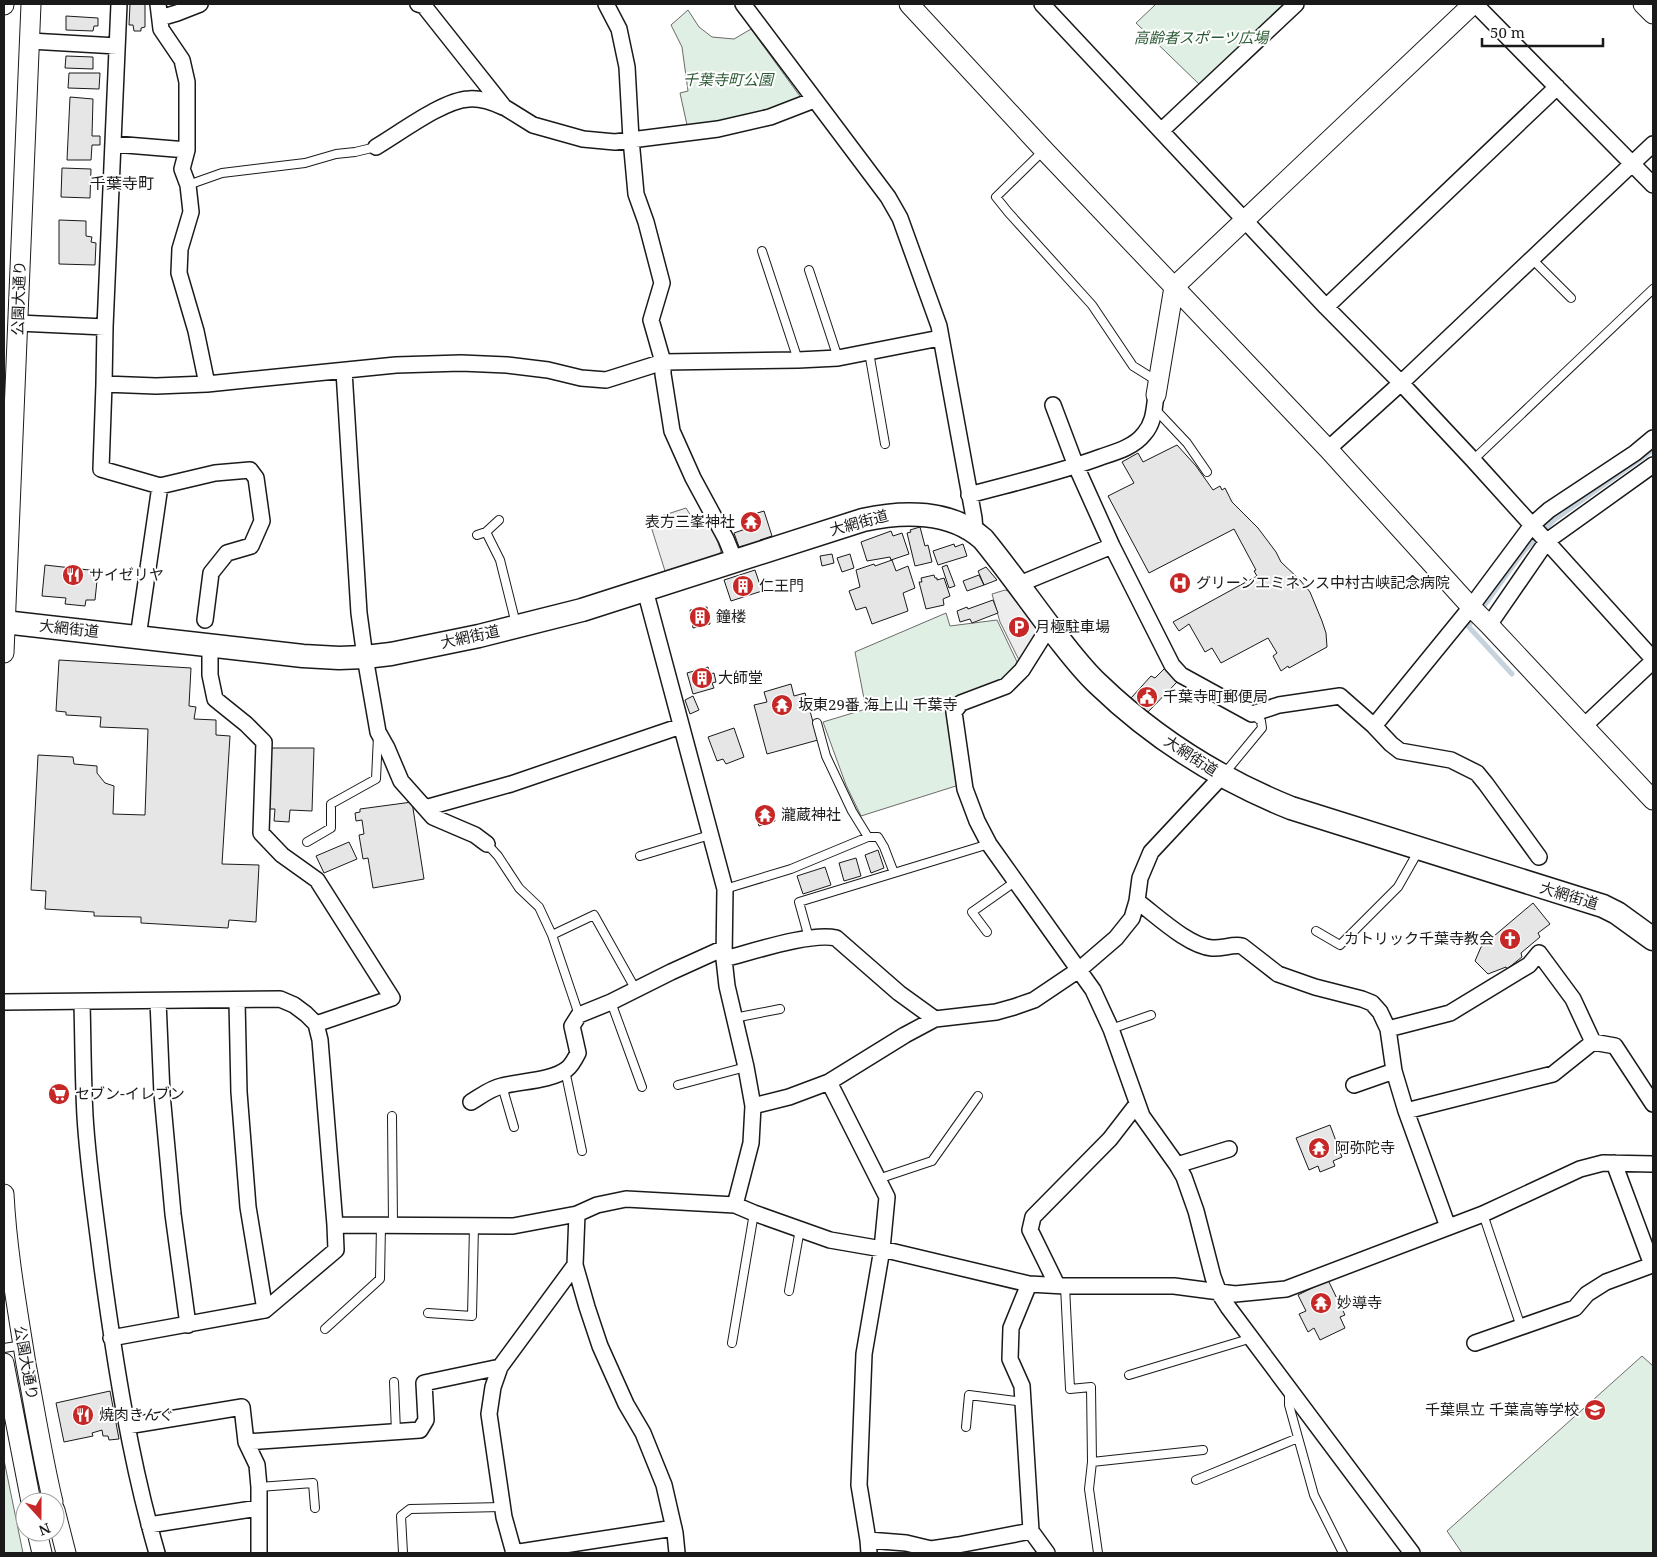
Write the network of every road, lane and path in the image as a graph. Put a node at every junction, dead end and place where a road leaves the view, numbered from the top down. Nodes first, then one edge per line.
1 (31, 4) edge
2 (119, 4) edge
3 (200, 4) edge
4 (606, 4) edge
5 (743, 4) edge
6 (909, 4) edge
7 (1042, 4) edge
8 (1296, 4) edge
9 (1474, 4) edge
10 (1643, 4) edge
11 (423, 5) edge
12 (159, 11) edge
13 (1653, 14) edge
14 (30, 41) junction
15 (116, 46) junction
16 (1557, 87) junction
17 (814, 100) junction
18 (504, 107) junction
19 (1161, 131) junction
20 (631, 139) junction
21 (114, 144) junction
22 (1653, 144) edge
23 (376, 147) joint
24 (186, 150) junction
25 (1044, 150) junction
26 (1632, 164) junction
27 (188, 185) junction
28 (1653, 185) edge
29 (1245, 220) junction
30 (762, 251) dead end
31 (1531, 258) junction
32 (809, 270) dead end
33 (1174, 287) junction
34 (1653, 289) edge
35 (1571, 298) dead end
36 (1326, 307) junction
37 (18, 323) junction
38 (105, 327) junction
39 (940, 338) junction
40 (869, 352) junction
41 (838, 358) junction
42 (798, 360) junction
43 (663, 362) junction
44 (344, 371) junction
45 (1401, 382) junction
46 (104, 384) junction
47 (207, 384) junction
48 (1156, 394) junction
49 (1053, 405) dead end
50 (1653, 438) edge
51 (885, 444) dead end
52 (1328, 449) junction
53 (1473, 460) junction
54 (1653, 465) edge
55 (1076, 466) junction
56 (1207, 472) dead end
57 (160, 486) junction
58 (969, 495) junction
59 (499, 520) dead end
60 (486, 532) junction
61 (975, 532) junction
62 (1539, 532) junction
63 (477, 535) dead end
64 (1112, 546) junction
65 (735, 562) junction
66 (1017, 585) junction
67 (645, 590) junction
68 (1480, 616) junction
69 (205, 620) dead end
70 (5, 622) edge
71 (517, 627) junction
72 (1049, 627) junction
73 (138, 637) junction
74 (210, 644) junction
75 (4, 653) edge
76 (365, 656) junction
77 (1653, 660) edge
78 (1252, 714) junction
79 (817, 722) dead end
80 (680, 726) junction
81 (1374, 726) junction
82 (1584, 726) junction
83 (378, 732) junction
84 (1222, 776) junction
85 (1653, 800) edge
86 (425, 808) junction
87 (710, 835) junction
88 (868, 837) junction
89 (307, 842) dead end
90 (487, 844) joint
91 (989, 844) junction
92 (1420, 848) junction
93 (640, 856) dead end
94 (1539, 857) dead end
95 (894, 873) junction
96 (1016, 880) junction
97 (725, 889) junction
98 (1137, 901) junction
99 (1316, 931) dead end
100 (987, 932) dead end
101 (552, 935) junction
102 (808, 938) junction
103 (1653, 940) edge
104 (724, 954) junction
105 (1080, 970) junction
106 (636, 990) junction
107 (158, 1001) junction
108 (237, 1001) junction
109 (4, 1002) edge
110 (611, 1002) junction
111 (82, 1003) junction
112 (780, 1009) dead end
113 (579, 1015) junction
114 (1151, 1015) dead end
115 (734, 1018) junction
116 (935, 1019) junction
117 (316, 1024) junction
118 (1112, 1029) junction
119 (1388, 1029) junction
120 (1593, 1042) junction
121 (746, 1067) junction
122 (566, 1070) junction
123 (1394, 1071) junction
124 (829, 1082) junction
125 (678, 1085) dead end
126 (1354, 1085) dead end
127 (502, 1086) junction
128 (642, 1087) dead end
129 (978, 1096) dead end
130 (471, 1102) dead end
131 (1137, 1104) junction
132 (1653, 1104) edge
133 (753, 1106) junction
134 (1406, 1111) junction
135 (392, 1116) dead end
136 (514, 1127) dead end
137 (1228, 1149) dead end
138 (582, 1151) dead end
139 (1614, 1163) junction
140 (1653, 1164) edge
141 (1177, 1165) junction
142 (878, 1179) junction
143 (4, 1194) edge
144 (735, 1205) junction
145 (754, 1213) junction
146 (577, 1214) junction
147 (1483, 1214) junction
148 (335, 1225) junction
149 (387, 1225) junction
150 (474, 1226) junction
151 (1448, 1227) junction
152 (800, 1229) junction
153 (882, 1249) junction
154 (576, 1265) junction
155 (1029, 1284) junction
156 (1061, 1286) junction
157 (789, 1291) dead end
158 (1219, 1293) junction
159 (265, 1310) junction
160 (428, 1313) dead end
161 (188, 1325) junction
162 (1521, 1327) junction
163 (325, 1329) dead end
164 (112, 1338) junction
165 (1252, 1338) junction
166 (732, 1343) dead end
167 (1475, 1343) dead end
168 (23, 1345) junction
169 (4, 1348) edge
170 (4, 1363) edge
171 (500, 1367) junction
172 (1129, 1375) dead end
173 (394, 1382) dead end
174 (1290, 1391) junction
175 (1024, 1402) junction
176 (127, 1426) junction
177 (966, 1428) dead end
178 (396, 1433) junction
179 (1298, 1438) junction
180 (246, 1442) junction
181 (1203, 1450) dead end
182 (1092, 1462) junction
183 (1196, 1480) dead end
184 (260, 1487) junction
185 (29, 1492) edge
186 (51, 1492) edge
187 (502, 1507) junction
188 (259, 1508) junction
189 (315, 1508) dead end
190 (149, 1525) junction
191 (674, 1528) junction
192 (1031, 1531) junction
193 (868, 1546) edge
194 (906, 1548) edge
195 (158, 1553) edge
196 (259, 1553) edge
197 (403, 1553) edge
198 (514, 1553) edge
199 (677, 1553) edge
200 (1047, 1553) edge
201 (1098, 1553) edge
202 (1343, 1553) edge
203 (1412, 1553) edge

1 - 14 street, 公園大通り
2 - 15 street
3 - 12 street
4 - 20 street
5 - 17 street
6 - 25 street
7 - 19 street
8 - 19 street
9 - 16 street
9 - 29 street
10 - 13 street
11 - 18 street
12 - 24 street
14 - 15 street
14 - 37 street, 公園大通り
15 - 21 street
16 - 26 street
16 - 36 street
17 - 20 street
17 - 39 street
18 - 20 street
18 - 23 street
19 - 29 street
20 - 43 street
21 - 24 street
21 - 38 street
22 - 26 street
23 - 27 lane
24 - 27 street
25 - 33 street
25 - 48 lane
26 - 28 street
26 - 31 street
27 - 47 street
29 - 33 street
29 - 36 street
30 - 42 lane
31 - 35 lane
31 - 45 street
32 - 41 lane
33 - 48 street
33 - 52 street
34 - 53 lane
36 - 45 street
37 - 38 street
37 - 70 street, 公園大通り
38 - 46 street
39 - 40 street
39 - 58 street
40 - 41 street
40 - 51 lane
41 - 42 street
42 - 43 street
43 - 44 street
43 - 65 street
44 - 47 street
44 - 76 street
45 - 52 street
45 - 53 street
46 - 47 street
46 - 57 street
48 - 55 street
48 - 56 lane
49 - 55 street
50 - 62 street
52 - 68 street
53 - 62 street
54 - 62 street
55 - 58 street
55 - 64 street
57 - 69 street
57 - 73 street
58 - 61 street
59 - 60 lane
60 - 63 lane
60 - 71 lane
61 - 65 main road, 大網街道
61 - 66 main road, 大網街道
62 - 68 street
62 - 68 street
62 - 77 street
64 - 66 street
64 - 78 street
65 - 67 main road, 大網街道
66 - 72 main road, 大網街道
67 - 71 main road, 大網街道
67 - 80 street
68 - 81 street
68 - 82 street
70 - 73 main road, 大網街道
70 - 75 street, 公園大通り
71 - 76 main road, 大網街道
72 - 84 main road, 大網街道
72 - 91 street
73 - 74 main road, 大網街道
74 - 76 main road, 大網街道
74 - 117 street
76 - 83 street
77 - 82 street
78 - 81 street
78 - 84 lane
79 - 88 lane
80 - 86 street
80 - 87 street
81 - 94 street
82 - 85 street
83 - 86 street
83 - 89 lane
84 - 92 main road, 大網街道
84 - 98 street
86 - 90 street
87 - 93 lane
87 - 97 street
88 - 95 lane
88 - 97 lane
90 - 101 lane
91 - 95 lane
91 - 96 street
92 - 99 lane
92 - 103 main road, 大網街道
95 - 102 lane
96 - 100 lane
96 - 105 street
97 - 104 street
98 - 105 street
98 - 119 street
101 - 106 lane
101 - 113 lane
102 - 104 street
102 - 116 street
104 - 106 street
104 - 115 street
105 - 116 street
105 - 118 street
106 - 110 street
107 - 108 street
107 - 111 street
107 - 161 street
108 - 117 street
108 - 159 street
109 - 111 street
110 - 113 street
110 - 128 lane
111 - 164 street
112 - 115 lane
113 - 122 street
114 - 118 lane
115 - 121 street
116 - 124 street
117 - 148 street
118 - 131 street
119 - 120 street
119 - 123 street
120 - 132 street
120 - 134 street
121 - 125 lane
121 - 133 street
122 - 127 street
122 - 138 lane
123 - 126 street
123 - 134 street
124 - 133 street
124 - 142 street
127 - 130 street
127 - 136 lane
129 - 142 lane
131 - 141 street
131 - 156 street
133 - 144 street
134 - 151 street
135 - 149 lane
137 - 141 street
139 - 140 street
139 - 147 street
139 - 162 street
141 - 158 street
142 - 153 street
143 - 168 street, 公園大通り
144 - 145 street
144 - 146 street
145 - 152 street
145 - 166 lane
146 - 150 street
146 - 154 street
147 - 151 street
147 - 162 lane
148 - 149 street
148 - 159 street
149 - 150 street
149 - 163 lane
150 - 160 lane
151 - 158 street
152 - 153 street
152 - 157 lane
153 - 155 street
153 - 193 street
154 - 171 street
154 - 191 street
155 - 156 street
155 - 175 street
156 - 158 street
156 - 182 lane
158 - 165 street
159 - 161 street
161 - 164 street
162 - 167 street
164 - 176 street
165 - 172 lane
165 - 174 street
168 - 169 lane
168 - 186 street, 公園大通り
170 - 185 street, 公園大通り
171 - 178 street
171 - 187 street
173 - 178 lane
174 - 179 lane
174 - 203 street
175 - 177 lane
175 - 192 street
176 - 180 street
176 - 190 street
178 - 180 street
179 - 183 lane
179 - 202 lane
180 - 184 street
181 - 182 lane
182 - 201 lane
184 - 188 street
184 - 189 lane
187 - 197 lane
187 - 198 street
188 - 190 street
188 - 196 street
190 - 195 street
191 - 198 street
191 - 199 street
192 - 194 street
192 - 200 street
193 - 194 street

